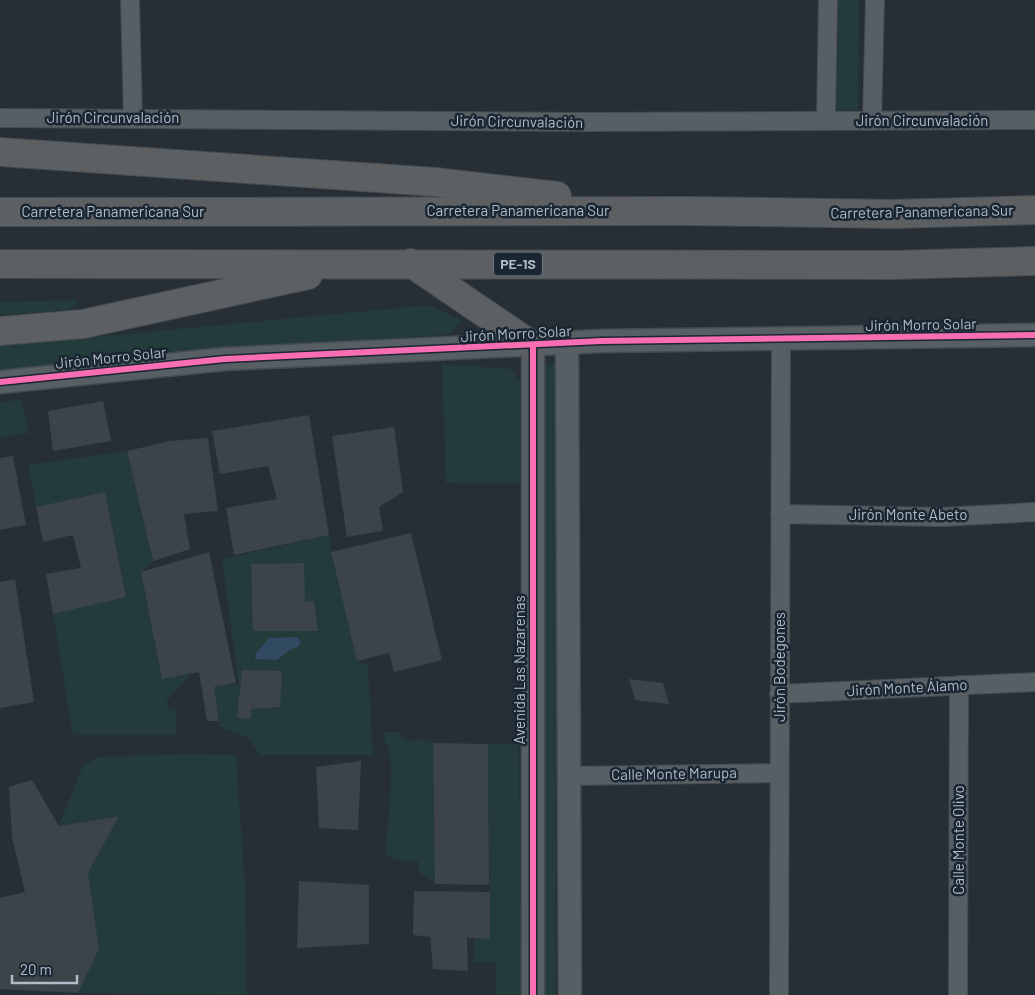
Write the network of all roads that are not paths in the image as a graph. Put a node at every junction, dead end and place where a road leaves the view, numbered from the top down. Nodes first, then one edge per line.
1 (130, 0) edge
2 (828, 0) edge
3 (875, 0) edge
4 (0, 118) edge
5 (133, 118) junction
6 (1035, 120) edge
7 (826, 121) junction
8 (872, 121) junction
9 (0, 152) edge
10 (1035, 210) edge
11 (687, 211) junction
12 (0, 212) edge
13 (1035, 261) edge
14 (411, 263) junction
15 (0, 264) edge
16 (364, 264) junction
17 (0, 331) edge
18 (1035, 335) edge
19 (782, 339) junction
20 (567, 344) junction
21 (533, 346) junction
22 (0, 382) edge
23 (1035, 512) edge
24 (780, 514) junction
25 (1035, 682) edge
26 (959, 685) junction
27 (780, 694) junction
28 (779, 773) junction
29 (569, 776) junction
30 (533, 995) edge
31 (570, 995) edge
32 (779, 995) edge
33 (958, 995) edge

1 - 5 street
2 - 7 street
3 - 8 street
4 - 5 street, Jirón Circunvalación
5 - 7 street, Jirón Circunvalación
6 - 8 street, Jirón Circunvalación
7 - 8 street, Jirón Circunvalación
9 - 11 highway
10 - 11 highway, Carretera Panamericana Sur
11 - 12 highway, Carretera Panamericana Sur
13 - 14 highway, PE-1S
14 - 16 highway, PE-1S
14 - 21 highway
15 - 16 highway, PE-1S
16 - 17 highway
18 - 19 street, Jirón Morro Solar
19 - 20 street, Jirón Morro Solar
19 - 24 street, Jirón Bodegones
20 - 21 street, Jirón Morro Solar
20 - 29 street
21 - 22 street, Jirón Morro Solar
21 - 30 street, Avenida Las Nazarenas
23 - 24 street, Jirón Monte Abeto
24 - 27 street, Jirón Bodegones
25 - 26 street, Jirón Monte Álamo
26 - 27 street, Jirón Monte Álamo
26 - 33 street, Calle Monte Olivo
27 - 28 street, Jirón Bodegones
28 - 29 street, Calle Monte Marupa
28 - 32 street, Jirón Bodegones
29 - 31 street

